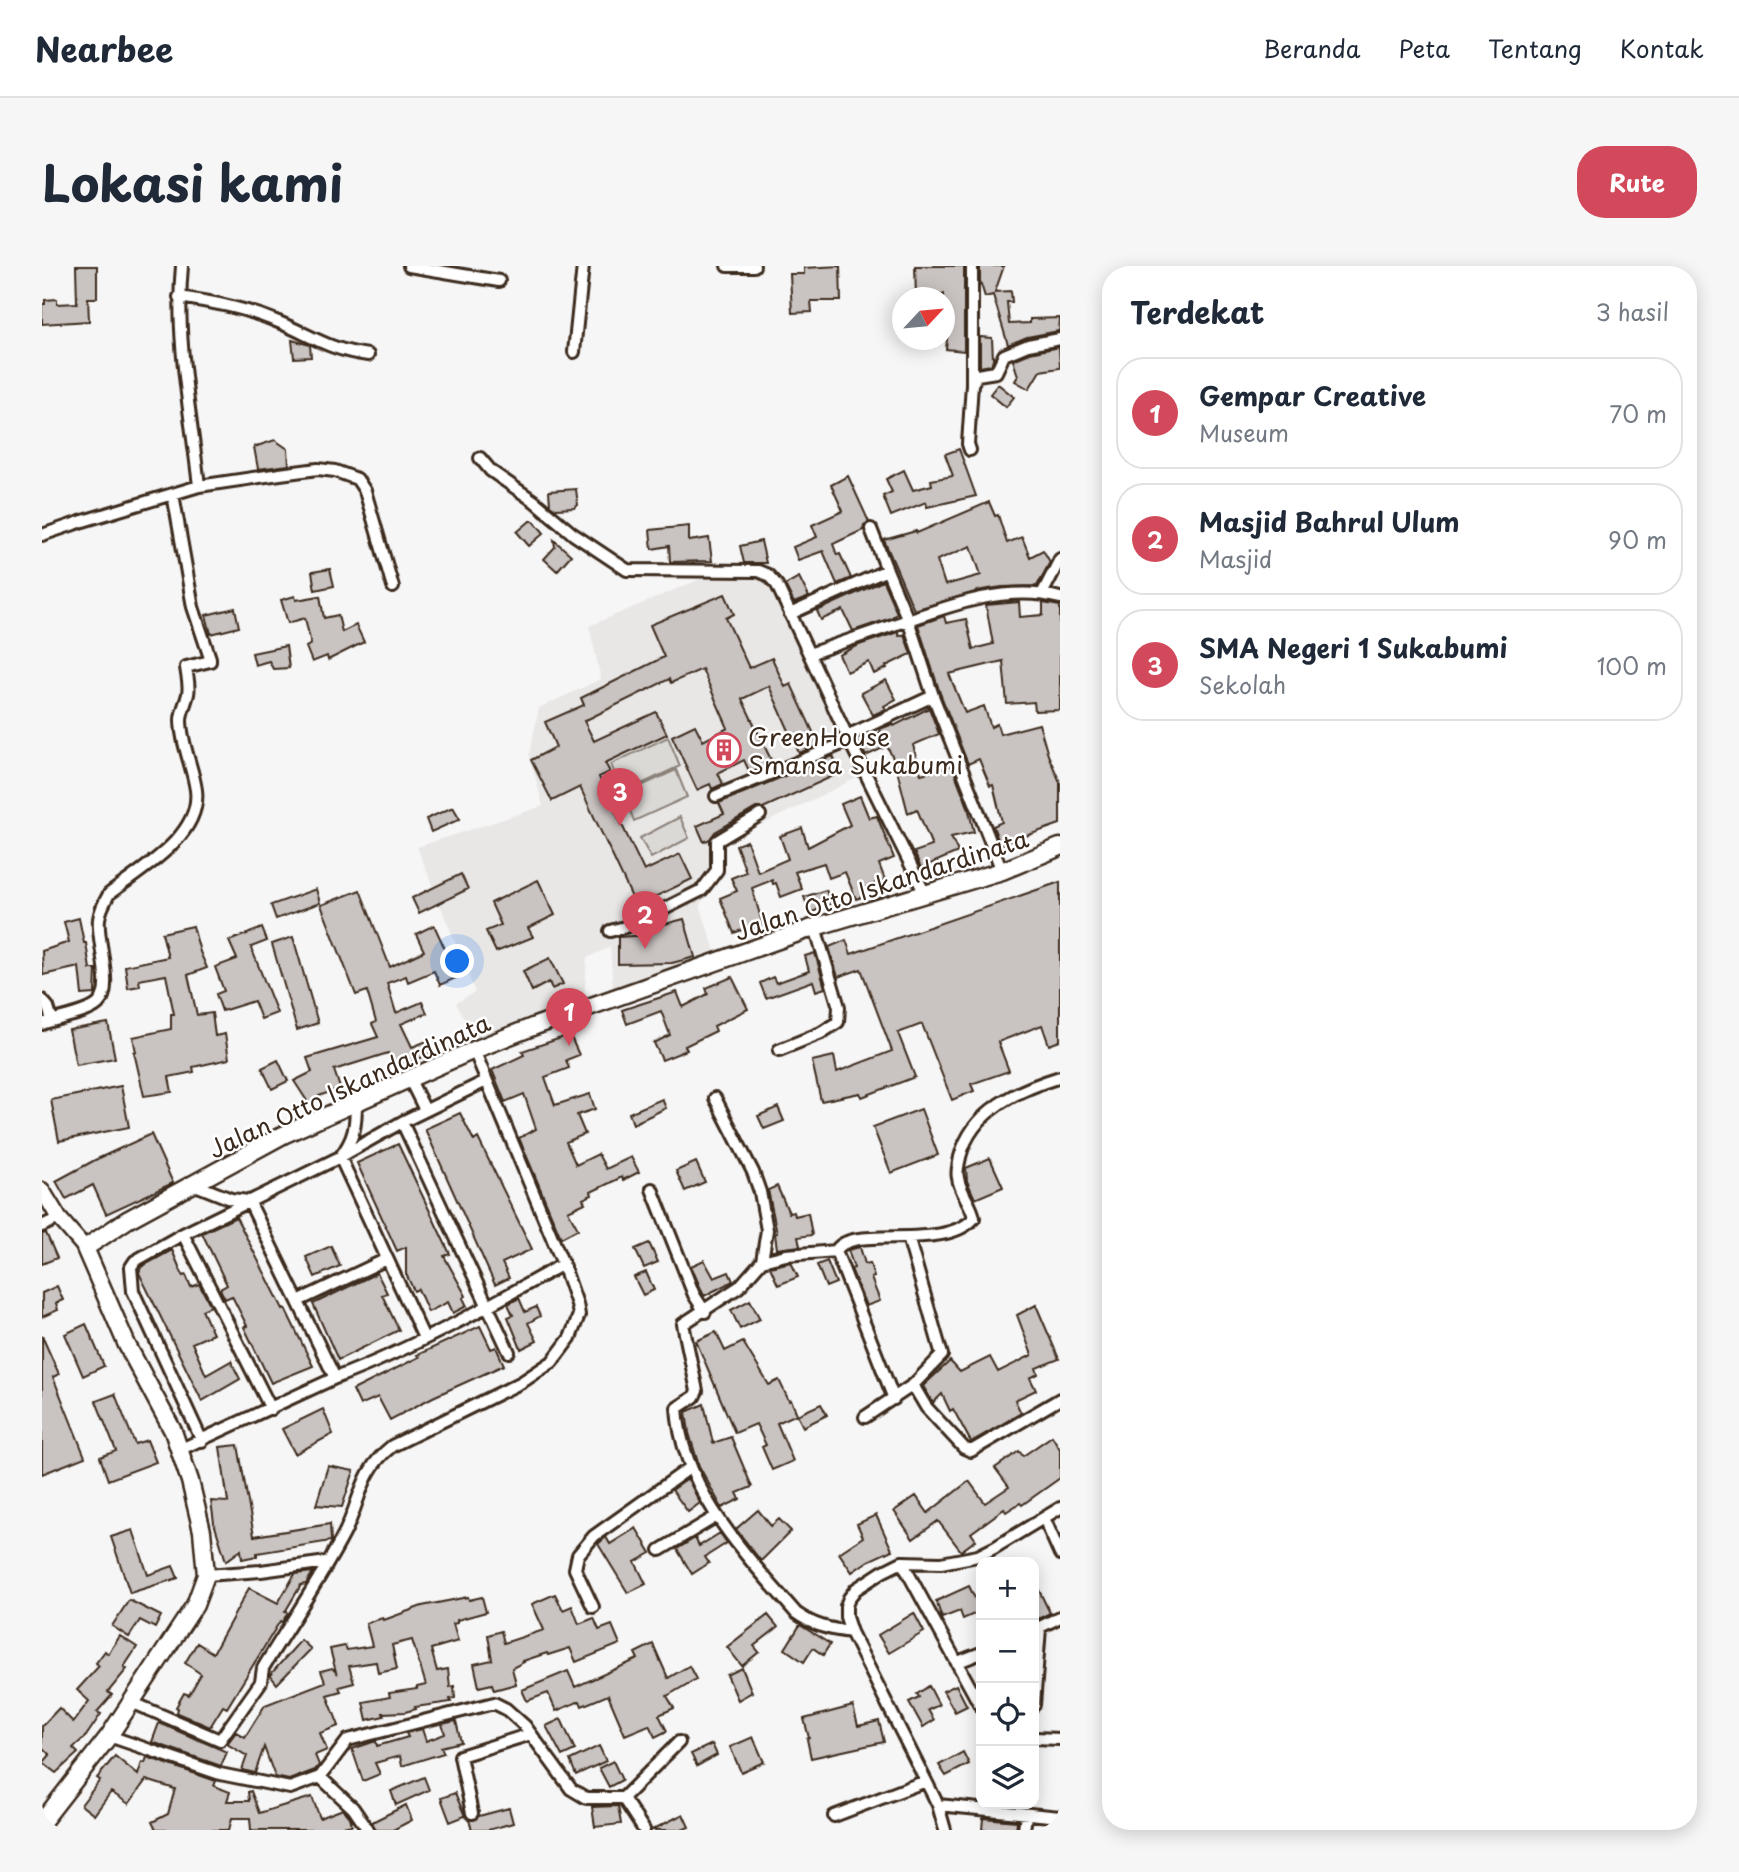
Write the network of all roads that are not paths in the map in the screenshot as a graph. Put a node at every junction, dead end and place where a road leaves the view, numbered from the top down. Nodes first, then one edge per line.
1 (182, 266) edge
2 (409, 266) edge
3 (583, 266) edge
4 (727, 266) edge
5 (754, 266) edge
6 (972, 266) edge
7 (458, 271) edge
8 (499, 281) dead end
9 (179, 297) junction
10 (1060, 339) edge
11 (574, 352) dead end
12 (368, 355) dead end
13 (972, 384) junction
14 (970, 450) dead end
15 (480, 458) dead end
16 (199, 486) junction
17 (173, 494) junction
18 (871, 529) dead end
19 (42, 536) edge
20 (1060, 559) edge
21 (887, 570) junction
22 (393, 587) dead end
23 (1042, 594) junction
24 (1060, 598) edge
25 (790, 614) junction
26 (908, 620) junction
27 (809, 654) junction
28 (933, 696) junction
29 (848, 738) junction
30 (716, 796) dead end
31 (760, 815) dead end
32 (1060, 847) edge
33 (1002, 871) junction
34 (925, 894) junction
35 (815, 927) junction
36 (610, 931) dead end
37 (42, 1000) edge
38 (47, 1022) edge
39 (474, 1050) junction
40 (779, 1050) dead end
41 (1060, 1077) edge
42 (409, 1078) junction
43 (486, 1081) junction
44 (715, 1097) dead end
45 (356, 1101) junction
46 (425, 1110) junction
47 (402, 1122) junction
48 (340, 1157) junction
49 (193, 1184) junction
50 (652, 1189) dead end
51 (42, 1190) edge
52 (249, 1201) junction
53 (59, 1218) junction
54 (42, 1226) edge
55 (183, 1234) junction
56 (908, 1237) junction
57 (85, 1248) junction
58 (836, 1251) junction
59 (387, 1259) junction
60 (762, 1261) junction
61 (563, 1264) junction
62 (298, 1301) junction
63 (488, 1306) junction
64 (705, 1312) junction
65 (424, 1338) junction
66 (509, 1352) dead end
67 (335, 1378) junction
68 (913, 1385) junction
69 (894, 1399) junction
70 (1060, 1399) edge
71 (271, 1409) junction
72 (865, 1417) dead end
73 (202, 1441) junction
74 (179, 1450) junction
75 (691, 1467) junction
76 (1060, 1508) edge
77 (717, 1516) junction
78 (1044, 1518) junction
79 (660, 1550) dead end
80 (1060, 1555) edge
81 (327, 1562) junction
82 (902, 1562) junction
83 (205, 1575) junction
84 (593, 1607) dead end
85 (1060, 1617) edge
86 (1039, 1628) edge
87 (851, 1632) junction
88 (976, 1655) edge
89 (958, 1662) junction
90 (976, 1697) edge
91 (131, 1702) junction
92 (530, 1734) junction
93 (109, 1736) junction
94 (1039, 1738) edge
95 (1060, 1740) edge
96 (679, 1742) dead end
97 (320, 1777) junction
98 (926, 1781) junction
99 (623, 1798) junction
100 (938, 1805) junction
101 (471, 1813) dead end
102 (1026, 1815) junction
103 (834, 1816) dead end
104 (1060, 1817) edge
105 (42, 1822) edge
106 (368, 1830) edge
107 (643, 1830) edge
108 (945, 1830) edge
109 (1024, 1830) edge

1 - 9 street
2 - 7 street
3 - 11 street
4 - 5 street
6 - 13 street
7 - 8 street
9 - 12 street
9 - 16 street
10 - 13 street
13 - 14 street
15 - 25 street
16 - 17 street
16 - 22 street
17 - 19 street
17 - 38 street
18 - 21 street
20 - 23 street
21 - 25 street
21 - 26 street
23 - 24 street
23 - 26 street
25 - 27 street
26 - 27 street
26 - 28 street
27 - 29 street
28 - 29 street
28 - 33 street
29 - 30 street
29 - 34 street
31 - 36 street
32 - 33 main road, Jalan Otto Iskandardinata
33 - 34 main road, Jalan Otto Iskandardinata
34 - 35 main road, Jalan Otto Iskandardinata
35 - 39 main road, Jalan Otto Iskandardinata
35 - 40 street
37 - 38 street
39 - 42 main road, Jalan Otto Iskandardinata
39 - 43 street
41 - 56 street
42 - 45 main road, Jalan Otto Iskandardinata
42 - 46 street
43 - 46 street
43 - 61 street
44 - 60 street
45 - 48 street
45 - 49 main road, Jalan Otto Iskandardinata
46 - 47 street
47 - 48 street
47 - 63 street
48 - 52 street
48 - 59 street
49 - 52 street
49 - 57 main road, Jalan Otto Iskandardinata
50 - 64 street
51 - 53 street
52 - 55 street
52 - 62 street
53 - 54 street
53 - 57 street
55 - 71 street
55 - 73 street
56 - 58 street
56 - 68 street
57 - 74 main road
58 - 60 street
58 - 69 street
59 - 62 street
59 - 65 street
60 - 64 street
61 - 63 street
61 - 81 street
62 - 67 street
63 - 65 street
63 - 66 street
64 - 75 street
65 - 67 street
67 - 71 street
68 - 69 street
68 - 70 street
69 - 72 street
71 - 73 street
73 - 74 street
74 - 83 main road
75 - 77 street
75 - 84 street
76 - 78 street
77 - 79 street
77 - 87 street
78 - 80 street
78 - 82 street
81 - 83 street
81 - 91 street
82 - 87 street
82 - 89 street
83 - 91 main road
85 - 86 street
87 - 98 street
88 - 89 street
89 - 90 street
91 - 93 main road
92 - 97 street
92 - 99 street
92 - 101 street
93 - 97 street
93 - 105 main road
94 - 95 street
96 - 99 street
97 - 106 street
98 - 100 street
98 - 103 street
99 - 107 street
100 - 102 street
100 - 108 street
102 - 104 street
102 - 109 street

